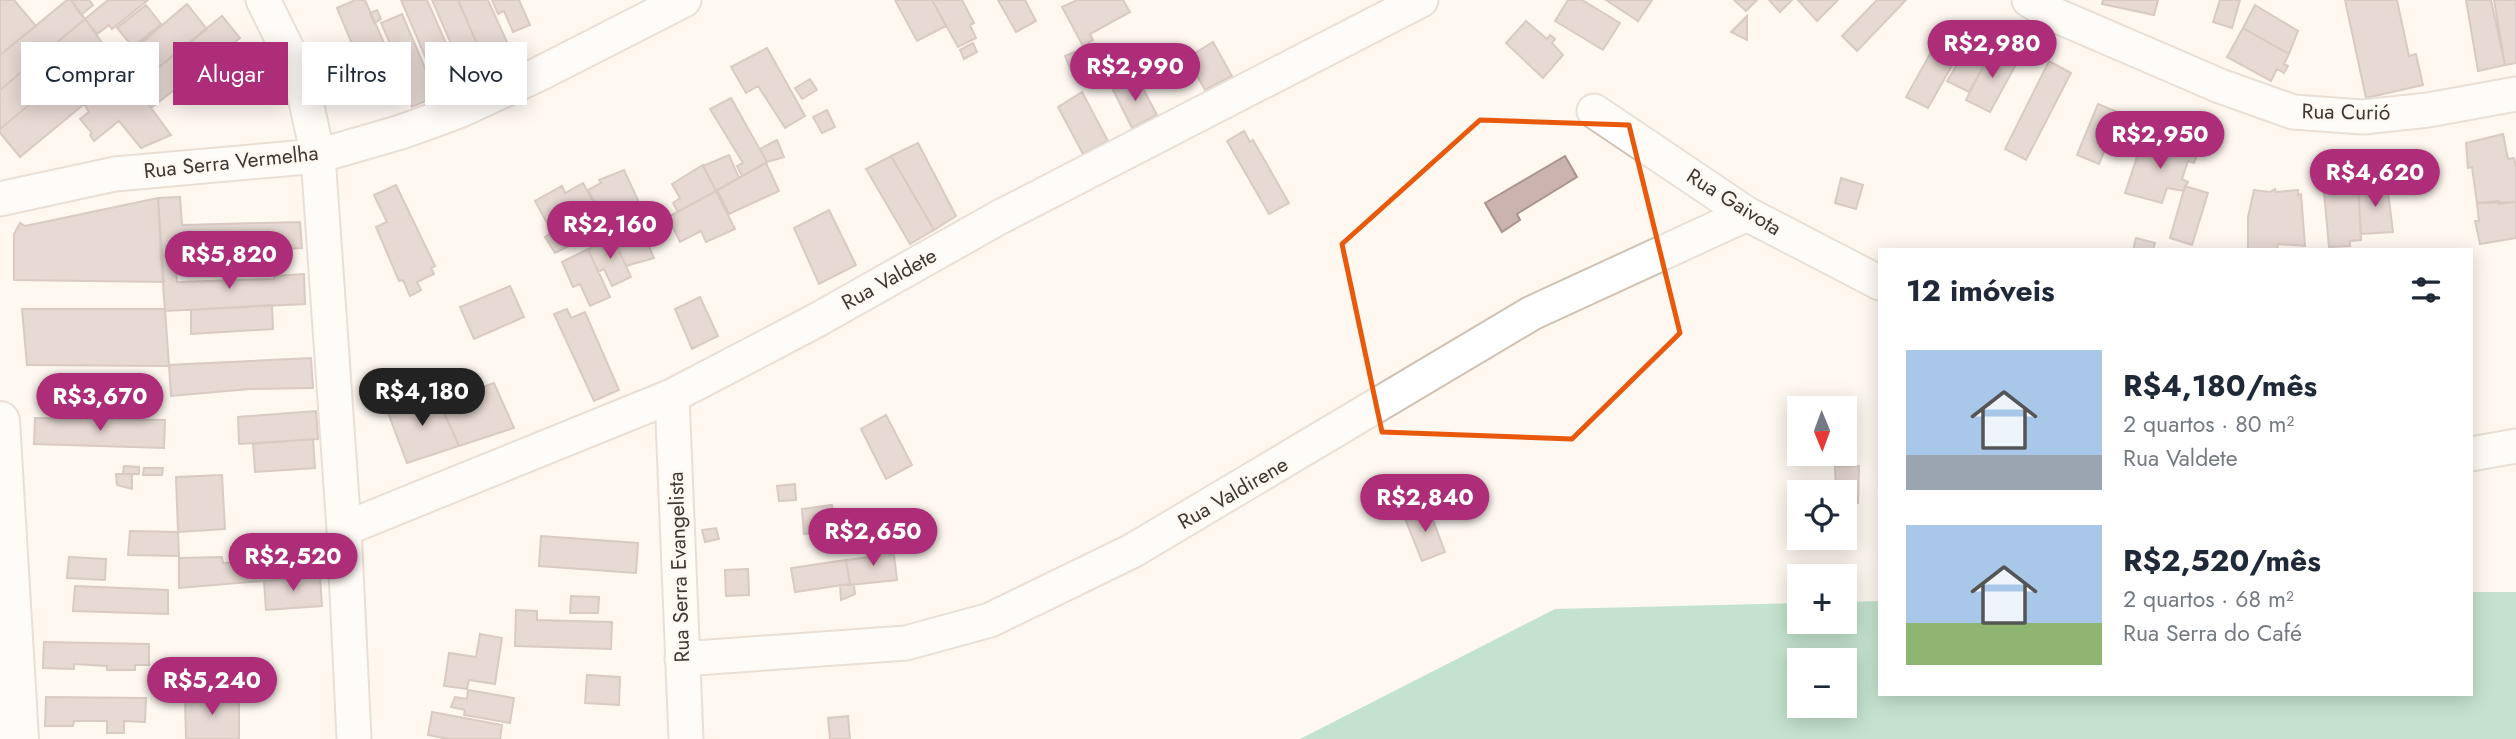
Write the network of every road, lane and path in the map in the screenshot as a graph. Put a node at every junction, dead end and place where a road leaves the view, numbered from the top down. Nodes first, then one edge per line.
1 (263, 0) edge
2 (684, 0) edge
3 (1421, 0) edge
4 (2029, 0) edge
5 (2516, 94) edge
6 (1594, 111) dead end
7 (318, 156) junction
8 (0, 199) edge
9 (1747, 214) junction
10 (1878, 283) edge
11 (672, 396) junction
12 (0, 421) edge
13 (2516, 446) edge
14 (2473, 454) edge
15 (344, 529) junction
16 (682, 659) junction
17 (19, 739) edge
18 (354, 739) edge
19 (686, 739) edge

1 - 7 street
2 - 7 street, Rua Serra Vermelha
3 - 11 street, Rua Valdete
4 - 5 street, Rua Curió
6 - 9 street, Rua Gaivota
7 - 8 street, Rua Serra Vermelha
7 - 15 street
9 - 10 street, Rua Gaivota
9 - 16 street, Rua Valdirene
11 - 15 street, Rua Valdete
11 - 16 street, Rua Serra Evangelista
12 - 17 street
13 - 14 street
15 - 18 street
16 - 19 street, Rua Serra Evangelista

